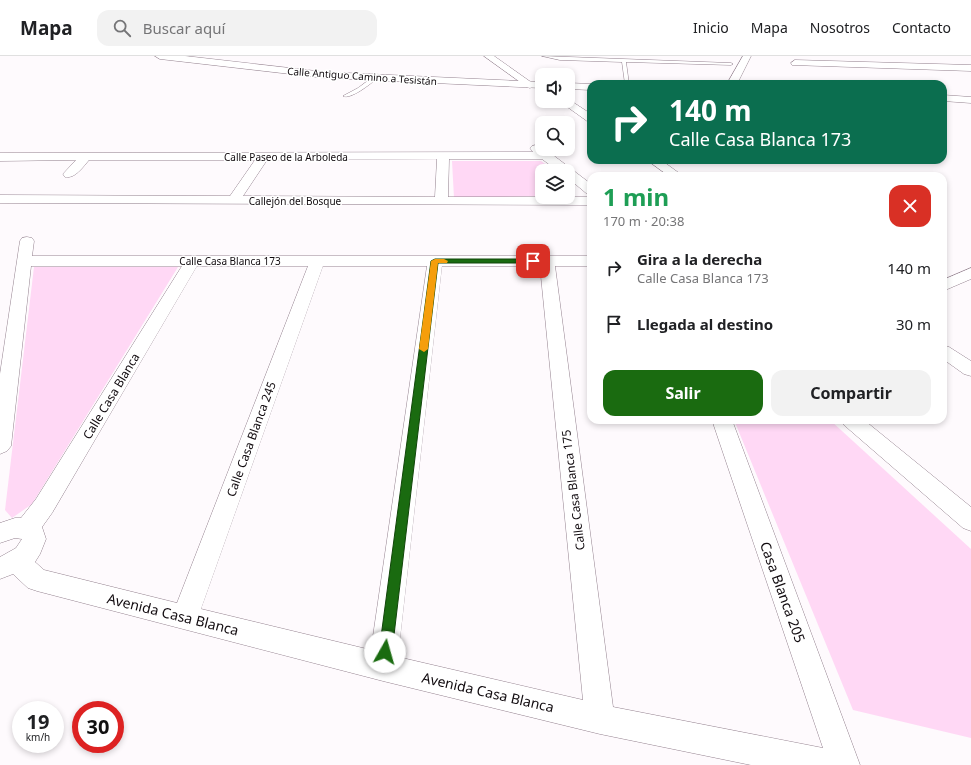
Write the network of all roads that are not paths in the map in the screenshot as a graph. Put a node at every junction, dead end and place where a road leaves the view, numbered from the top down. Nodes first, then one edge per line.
1 (160, 56) edge
2 (488, 56) edge
3 (544, 56) edge
4 (704, 56) edge
5 (747, 56) edge
6 (624, 61) junction
7 (700, 63) junction
8 (795, 63) edge
9 (731, 64) dead end
10 (919, 66) junction
11 (971, 68) edge
12 (375, 78) junction
13 (923, 78) dead end
14 (626, 80) edge
15 (734, 80) edge
16 (535, 84) edge
17 (535, 86) edge
18 (575, 86) edge
19 (587, 87) edge
20 (345, 96) dead end
21 (947, 98) edge
22 (971, 100) edge
23 (574, 108) edge
24 (587, 116) edge
25 (531, 144) dead end
26 (535, 147) edge
27 (535, 155) edge
28 (546, 156) edge
29 (0, 157) edge
30 (86, 157) junction
31 (175, 157) junction
32 (263, 157) junction
33 (442, 157) junction
34 (557, 164) edge
35 (659, 164) edge
36 (167, 168) dead end
37 (671, 172) edge
38 (69, 174) dead end
39 (575, 178) edge
40 (587, 187) edge
41 (0, 199) edge
42 (234, 200) junction
43 (441, 201) junction
44 (587, 201) edge
45 (27, 241) dead end
46 (192, 261) junction
47 (317, 261) junction
48 (435, 261) junction
49 (547, 261) junction
50 (587, 261) edge
51 (25, 262) junction
52 (971, 273) edge
53 (947, 284) edge
54 (947, 355) edge
55 (971, 370) edge
56 (723, 424) edge
57 (856, 424) edge
58 (0, 446) edge
59 (971, 521) edge
60 (27, 528) junction
61 (0, 533) edge
62 (9, 565) edge
63 (185, 617) junction
64 (383, 667) junction
65 (600, 719) junction
66 (828, 765) edge
67 (844, 765) edge

1 - 12 street, Calle Antiguo Camino a Tesistán
2 - 16 street
3 - 6 lane
4 - 7 lane
5 - 15 street
6 - 7 lane
6 - 14 lane
7 - 9 lane
8 - 10 street
10 - 11 street
10 - 13 street
12 - 17 street, Calle Antiguo Camino a Tesistán
12 - 20 lane
18 - 19 street
21 - 22 street
23 - 24 street
25 - 26 street
27 - 33 street, Calle Paseo de la Arboleda
28 - 34 street
29 - 30 street, Calle Paseo de la Arboleda
30 - 31 street, Calle Paseo de la Arboleda
30 - 38 street
31 - 32 street, Calle Paseo de la Arboleda
31 - 36 street
32 - 33 street, Calle Paseo de la Arboleda
32 - 42 street
33 - 43 street
35 - 37 street
39 - 40 street
41 - 42 street, Callejón del Bosque
42 - 43 street, Callejón del Bosque
43 - 44 street, Callejón del Bosque
45 - 51 street
46 - 47 street, Calle Casa Blanca 173
46 - 51 street, Calle Casa Blanca 173
46 - 60 street, Calle Casa Blanca
47 - 48 street, Calle Casa Blanca 173
47 - 63 street, Calle Casa Blanca 245
48 - 49 street, Calle Casa Blanca 173
48 - 64 street
49 - 50 street, Calle Casa Blanca 173
49 - 65 street, Calle Casa Blanca 175
51 - 58 street
52 - 53 street
54 - 55 street
56 - 67 street, Casa Blanca 205
57 - 59 street
60 - 61 street
60 - 62 street
62 - 63 street, Avenida Casa Blanca
63 - 64 street, Avenida Casa Blanca
64 - 65 street, Avenida Casa Blanca
65 - 66 street, Avenida Casa Blanca

